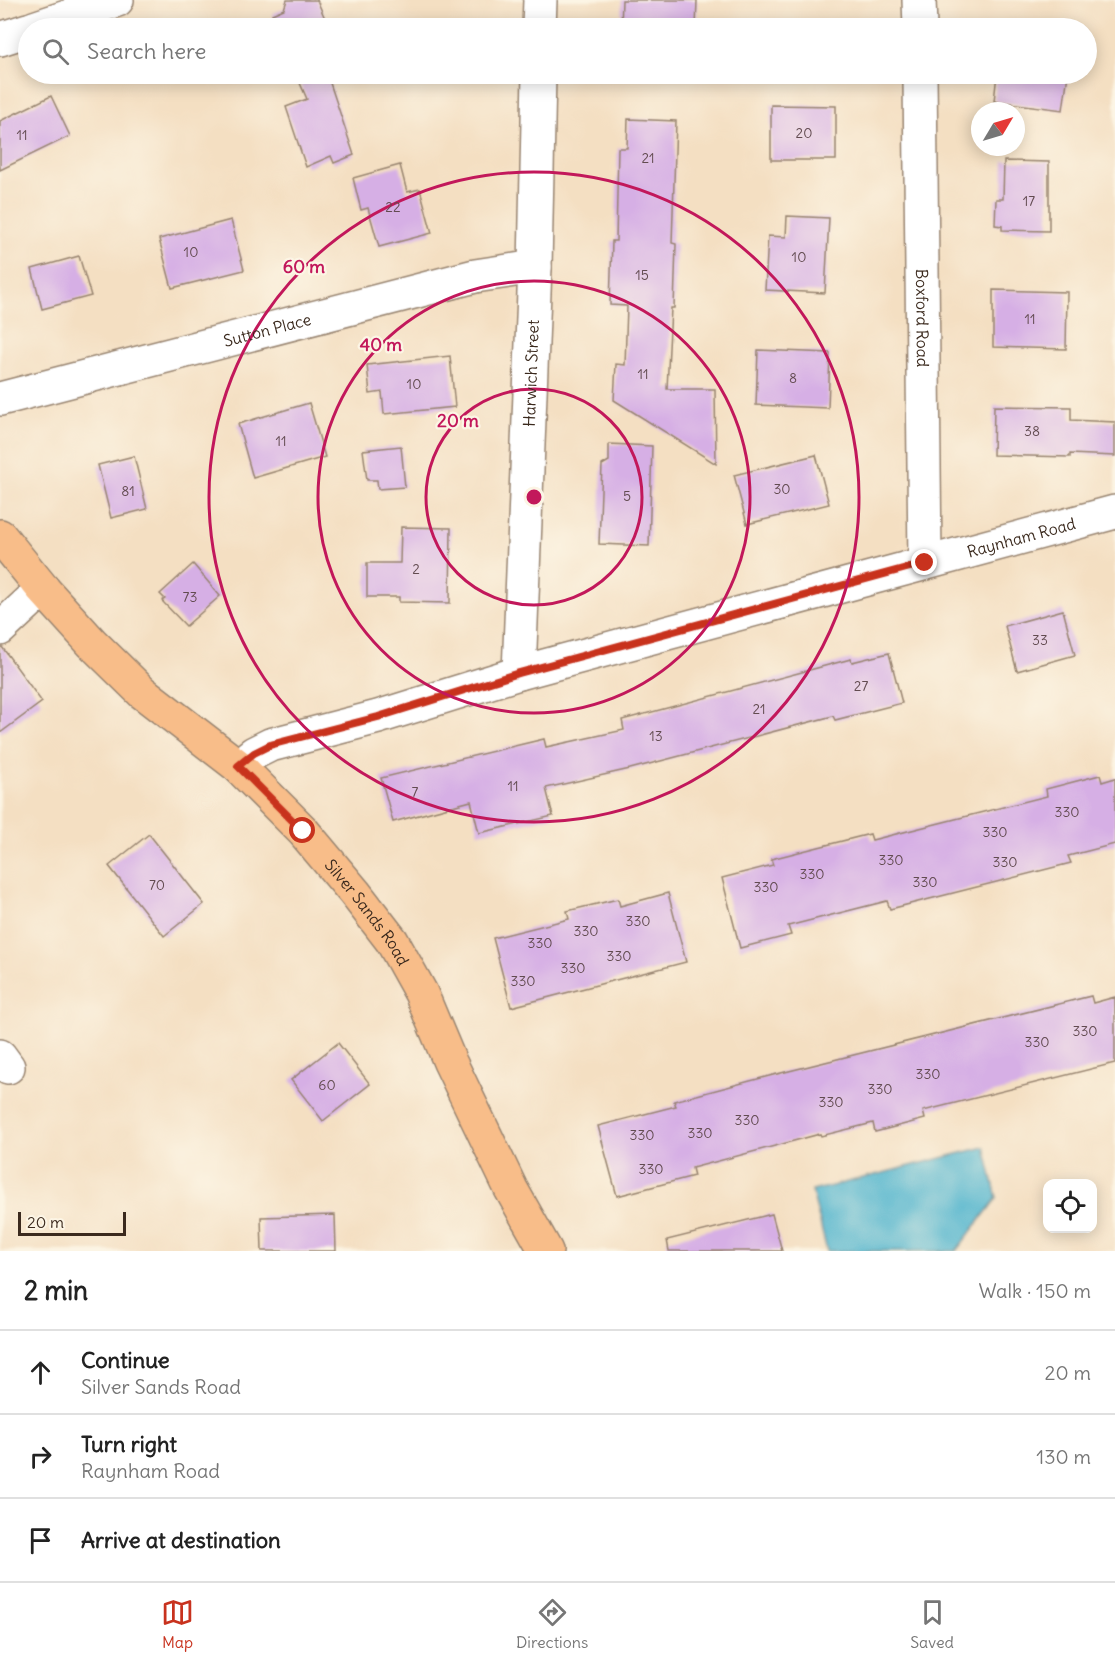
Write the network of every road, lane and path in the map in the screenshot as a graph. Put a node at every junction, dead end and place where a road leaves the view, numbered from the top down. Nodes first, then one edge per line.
1 (117, 0) edge
2 (540, 0) edge
3 (919, 0) edge
4 (64, 18) edge
5 (539, 18) edge
6 (920, 18) edge
7 (18, 33) edge
8 (0, 39) edge
9 (539, 84) edge
10 (920, 84) edge
11 (535, 267) junction
12 (0, 399) edge
13 (1115, 512) edge
14 (0, 536) edge
15 (925, 563) junction
16 (43, 589) junction
17 (0, 629) edge
18 (519, 673) junction
19 (238, 766) junction
20 (546, 1251) edge

1 - 4 street
2 - 5 street
3 - 6 street
7 - 8 street
9 - 11 street, Harwich Street
10 - 15 street, Boxford Road
11 - 12 street, Sutton Place
11 - 18 street, Harwich Street
13 - 15 street, Raynham Road
14 - 16 main road, Silver Sands Road
15 - 18 street, Raynham Road
16 - 17 street
16 - 19 main road, Silver Sands Road
18 - 19 street, Raynham Road
19 - 20 main road, Silver Sands Road

